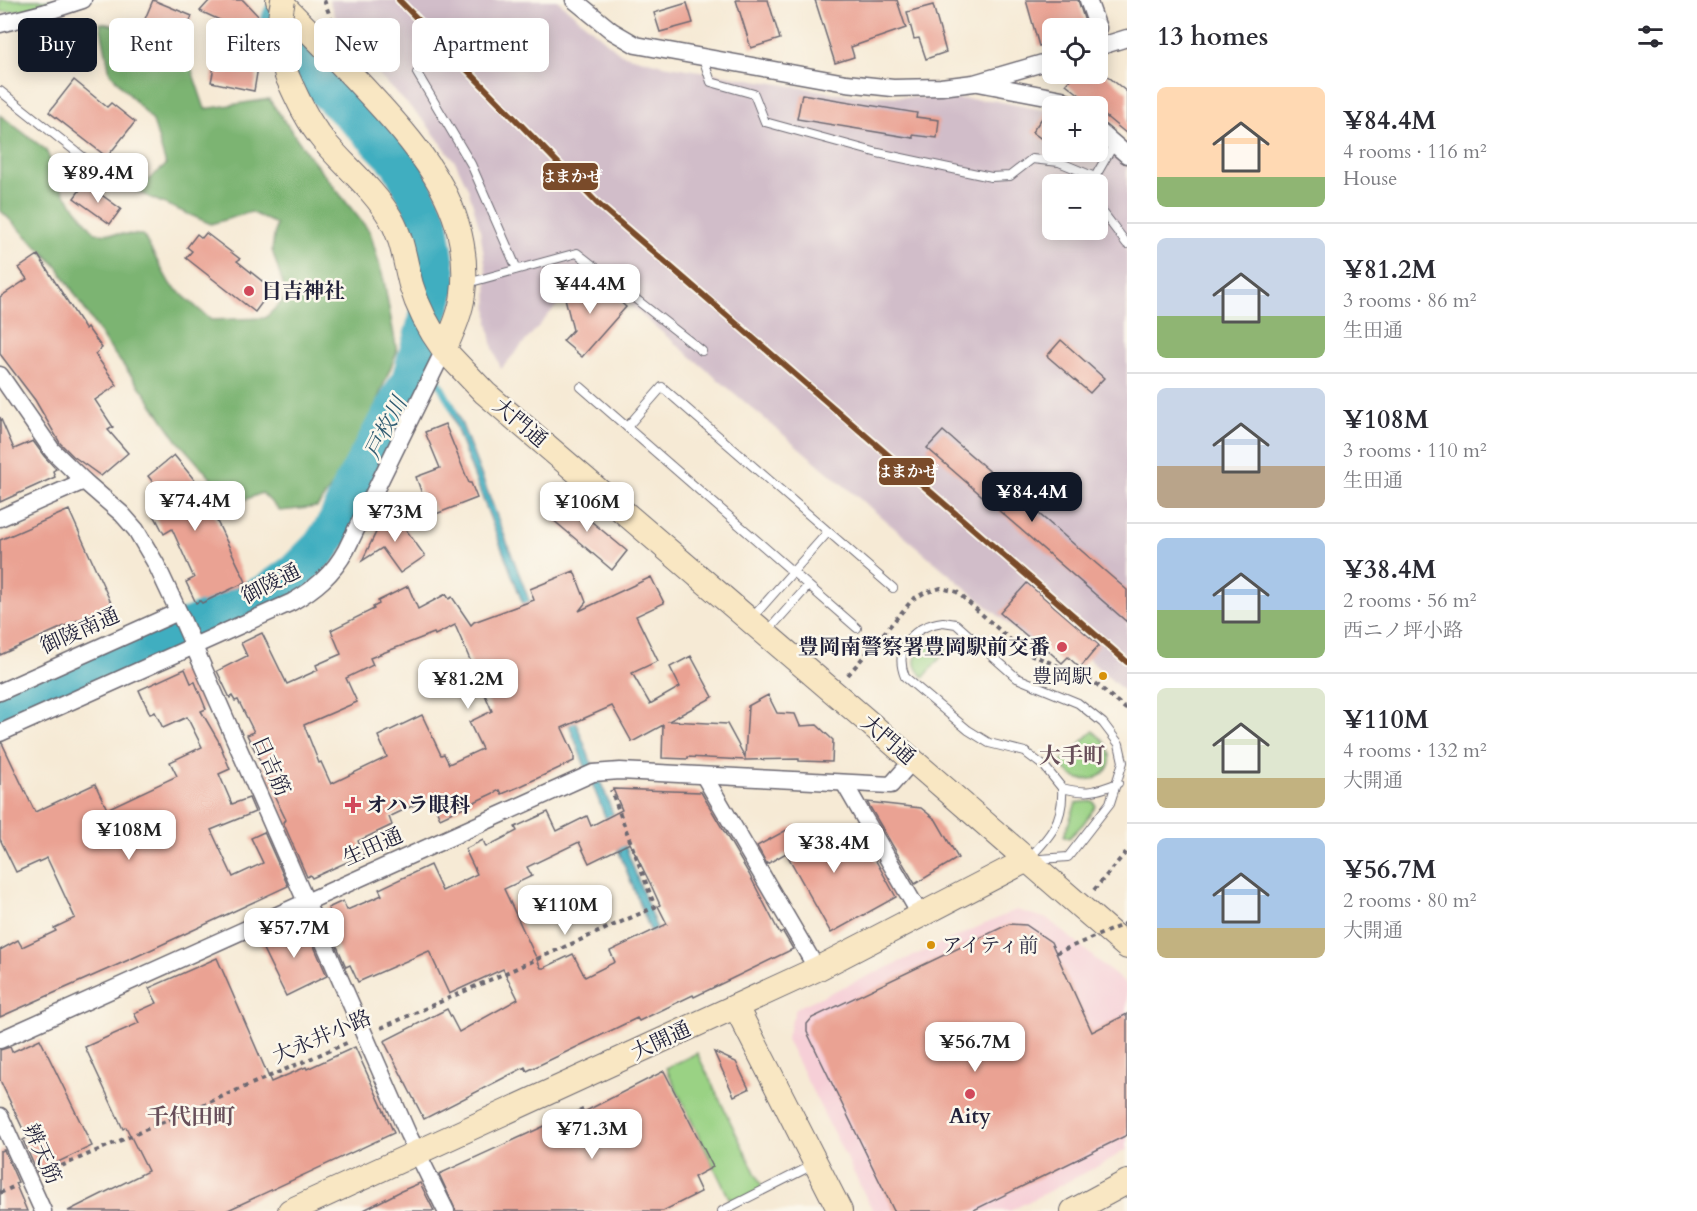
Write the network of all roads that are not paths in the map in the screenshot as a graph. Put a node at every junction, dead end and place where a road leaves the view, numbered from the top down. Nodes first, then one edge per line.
1 (83, 0) edge
2 (278, 0) edge
3 (283, 0) edge
4 (574, 0) edge
5 (1088, 0) edge
6 (1093, 18) edge
7 (0, 24) edge
8 (1108, 37) edge
9 (1127, 38) edge
10 (702, 56) junction
11 (1042, 63) edge
12 (417, 73) dead end
13 (974, 83) junction
14 (0, 91) edge
15 (1046, 96) edge
16 (1108, 139) edge
17 (1120, 150) edge
18 (1082, 174) edge
19 (1101, 174) edge
20 (108, 177) dead end
21 (1108, 219) edge
22 (1127, 244) edge
23 (517, 269) junction
24 (464, 285) junction
25 (444, 350) junction
26 (702, 351) dead end
27 (0, 375) edge
28 (581, 387) dead end
29 (627, 427) junction
30 (84, 481) junction
31 (0, 518) edge
32 (828, 532) junction
33 (793, 572) junction
34 (808, 586) junction
35 (892, 588) dead end
36 (180, 615) junction
37 (758, 627) junction
38 (856, 628) dead end
39 (192, 643) junction
40 (0, 692) edge
41 (0, 733) edge
42 (913, 760) junction
43 (704, 776) junction
44 (844, 783) junction
45 (1118, 783) junction
46 (1062, 788) junction
47 (1027, 860) junction
48 (307, 902) junction
49 (921, 916) junction
50 (1127, 947) edge
51 (817, 969) junction
52 (736, 1007) junction
53 (0, 1040) edge
54 (0, 1116) edge
55 (417, 1153) junction
56 (815, 1164) junction
57 (1127, 1182) edge
58 (43, 1211) edge
59 (290, 1211) edge
60 (446, 1211) edge
61 (722, 1211) edge
62 (840, 1211) edge
63 (1073, 1211) edge

1 - 7 street
2 - 24 street
3 - 25 street, 大門通, bridge
4 - 10 street
5 - 6 street
8 - 9 street
10 - 13 street
10 - 18 lane
11 - 13 street
12 - 23 lane
13 - 15 street
14 - 20 lane
16 - 17 street
17 - 19 lane
21 - 22 lane
23 - 24 lane
23 - 26 lane
24 - 25 street
25 - 37 street, 大門通
25 - 39 street, 御陵通
27 - 30 street, 日吉筋
28 - 29 lane
29 - 32 lane
29 - 33 lane
30 - 31 street
30 - 36 street, 日吉筋
32 - 33 lane
32 - 35 lane
33 - 34 lane
33 - 37 lane
34 - 37 lane
34 - 38 lane
36 - 39 street, 日吉筋
36 - 40 street, 御陵南通
37 - 42 street, 大門通
39 - 41 street, 御陵通
39 - 48 street, 日吉筋
42 - 44 street, 生田通
42 - 47 street, 大門通
43 - 44 street, 生田通
43 - 48 street, 生田通
43 - 51 street
44 - 49 street
45 - 46 lane
45 - 46 lane
45 - 47 lane
46 - 47 lane
47 - 49 street, 大開通
47 - 50 street, 大門通
48 - 53 street, 生田通
48 - 55 street, 日吉筋
49 - 51 street, 大開通
51 - 52 street, 大開通
52 - 55 street, 大開通
52 - 56 street
54 - 58 street, 辨天筋
55 - 59 street, 大開通
55 - 60 street, 日吉筋
56 - 61 lane
56 - 62 street
57 - 63 street

